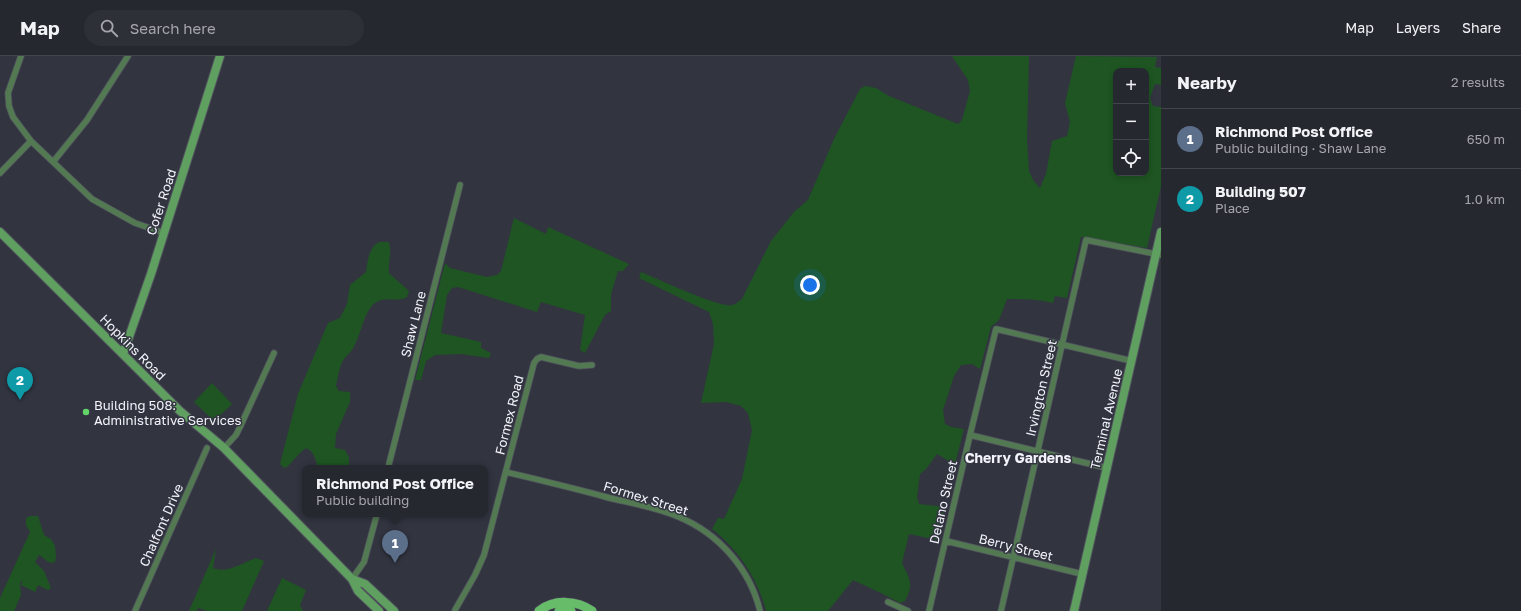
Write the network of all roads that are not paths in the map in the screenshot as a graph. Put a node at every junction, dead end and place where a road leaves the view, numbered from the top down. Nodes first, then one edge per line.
1 (21, 56) edge
2 (128, 56) edge
3 (220, 56) edge
4 (31, 141) junction
5 (53, 162) junction
6 (0, 172) edge
7 (460, 185) dead end
8 (0, 232) edge
9 (1161, 232) edge
10 (164, 233) junction
11 (1159, 254) edge
12 (1062, 345) junction
13 (274, 353) dead end
14 (123, 354) junction
15 (1132, 361) junction
16 (592, 365) dead end
17 (970, 435) junction
18 (207, 448) dead end
19 (224, 448) junction
20 (1037, 451) junction
21 (389, 465) edge
22 (1107, 468) junction
23 (506, 472) junction
24 (376, 517) edge
25 (946, 541) junction
26 (1013, 558) junction
27 (1082, 574) junction
28 (352, 579) junction
29 (888, 602) dead end
30 (455, 610) dead end
31 (135, 611) edge
32 (379, 611) edge
33 (394, 611) edge
34 (539, 611) edge
35 (559, 611) edge
36 (572, 611) edge
37 (592, 611) edge
38 (760, 611) edge
39 (908, 611) edge
40 (929, 611) edge
41 (1001, 611) edge
42 (1074, 611) edge

1 - 4 street
2 - 5 street
3 - 10 street, Cofer Road
4 - 5 street
4 - 6 street
5 - 10 street
7 - 21 street, Shaw Lane
8 - 14 street, Hopkins Road
9 - 11 street, Terminal Avenue
10 - 14 street, Cofer Road
11 - 12 street, Irvington Street
11 - 15 street, Terminal Avenue
12 - 15 street
12 - 17 street, Delano Street
12 - 20 street, Irvington Street
13 - 19 street
14 - 19 street, Hopkins Road
15 - 22 street, Terminal Avenue
16 - 23 street, Formex Road
17 - 20 street
17 - 25 street, Delano Street
18 - 31 street, Chalfont Drive
19 - 28 street, Hopkins Road
20 - 22 street
20 - 26 street, Irvington Street
22 - 27 street, Terminal Avenue
23 - 30 street, Formex Road
23 - 38 street, Formex Street
24 - 28 street
25 - 26 street, Berry Street
25 - 40 street, Delano Street
26 - 27 street, Berry Street
26 - 41 street, Irvington Street
27 - 42 street, Terminal Avenue
28 - 32 street, Hopkins Road
28 - 33 street, Hopkins Road
29 - 39 street
34 - 37 main road
35 - 36 main road

